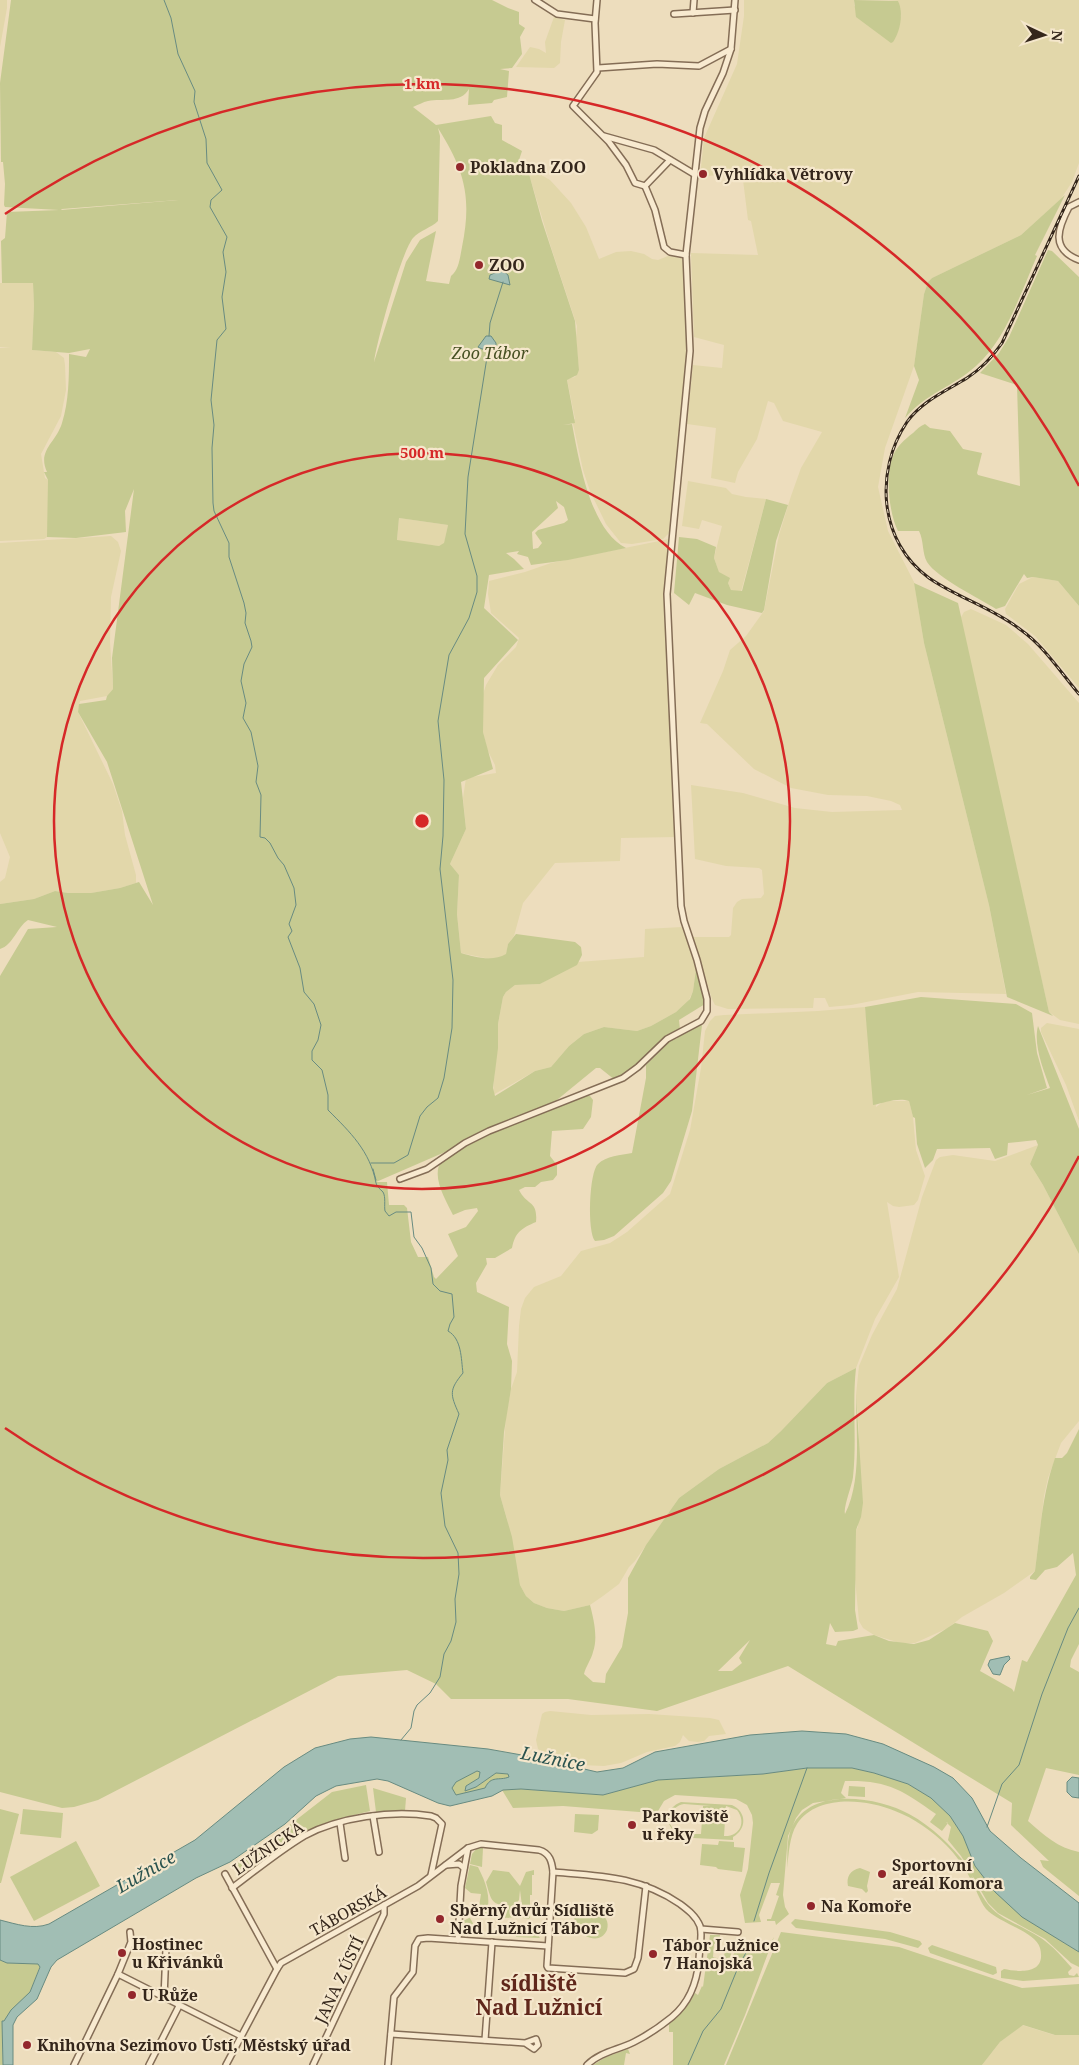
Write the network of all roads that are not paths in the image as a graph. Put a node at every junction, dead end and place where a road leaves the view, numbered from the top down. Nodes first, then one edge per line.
1 (535, 0) edge
2 (597, 0) edge
3 (694, 0) edge
4 (735, 0) edge
5 (734, 10) junction
6 (694, 13) junction
7 (674, 14) dead end
8 (595, 19) junction
9 (731, 49) junction
10 (598, 68) junction
11 (604, 136) junction
12 (670, 160) junction
13 (694, 174) junction
14 (645, 186) junction
15 (1079, 202) edge
16 (686, 256) junction
17 (1079, 260) edge
18 (400, 1179) dead end
19 (373, 1816) junction
20 (340, 1823) junction
21 (468, 1848) junction
22 (379, 1852) dead end
23 (345, 1858) dead end
24 (445, 1865) junction
25 (464, 1868) junction
26 (553, 1872) junction
27 (225, 1874) dead end
28 (431, 1875) junction
29 (646, 1886) junction
30 (232, 1888) junction
31 (384, 1905) junction
32 (700, 1929) junction
33 (130, 1932) dead end
34 (738, 1932) dead end
35 (458, 1940) junction
36 (492, 1942) junction
37 (176, 1944) dead end
38 (548, 1946) junction
39 (276, 1969) junction
40 (118, 1974) junction
41 (164, 1998) junction
42 (179, 2006) junction
43 (391, 2034) junction
44 (241, 2036) junction
45 (485, 2040) junction
46 (525, 2043) dead end
47 (74, 2065) edge
48 (149, 2065) edge
49 (226, 2065) edge
50 (313, 2065) edge
51 (388, 2065) edge
52 (587, 2065) edge

1 - 8 street
2 - 8 street
3 - 6 street
4 - 5 street
5 - 6 street
5 - 9 street
6 - 7 street
8 - 10 street
9 - 10 street
9 - 13 street
10 - 11 street
11 - 12 street
11 - 14 street
12 - 13 street
12 - 14 street
13 - 16 street
14 - 16 street
15 - 17 street
16 - 18 street
19 - 20 street, LUŽNICKÁ
19 - 22 street
19 - 28 street, LUŽNICKÁ
20 - 23 street
20 - 30 street, LUŽNICKÁ
21 - 24 street, TÁBORSKÁ
21 - 25 street
21 - 26 street
24 - 25 street
24 - 28 street, TÁBORSKÁ
25 - 35 street
26 - 29 street
26 - 38 street
27 - 30 street
28 - 31 street, TÁBORSKÁ
29 - 32 street
29 - 38 street
30 - 39 street
31 - 39 street, TÁBORSKÁ
31 - 50 street, JANA Z ÚSTÍ
32 - 34 street
32 - 52 street
33 - 40 street
35 - 36 street
35 - 43 street
36 - 38 street
36 - 45 street
37 - 41 street
39 - 44 street, TÁBORSKÁ
40 - 41 street
40 - 47 street
41 - 42 street
42 - 44 street
42 - 48 street
43 - 45 street
43 - 51 street
44 - 49 street, TÁBORSKÁ
45 - 46 street

